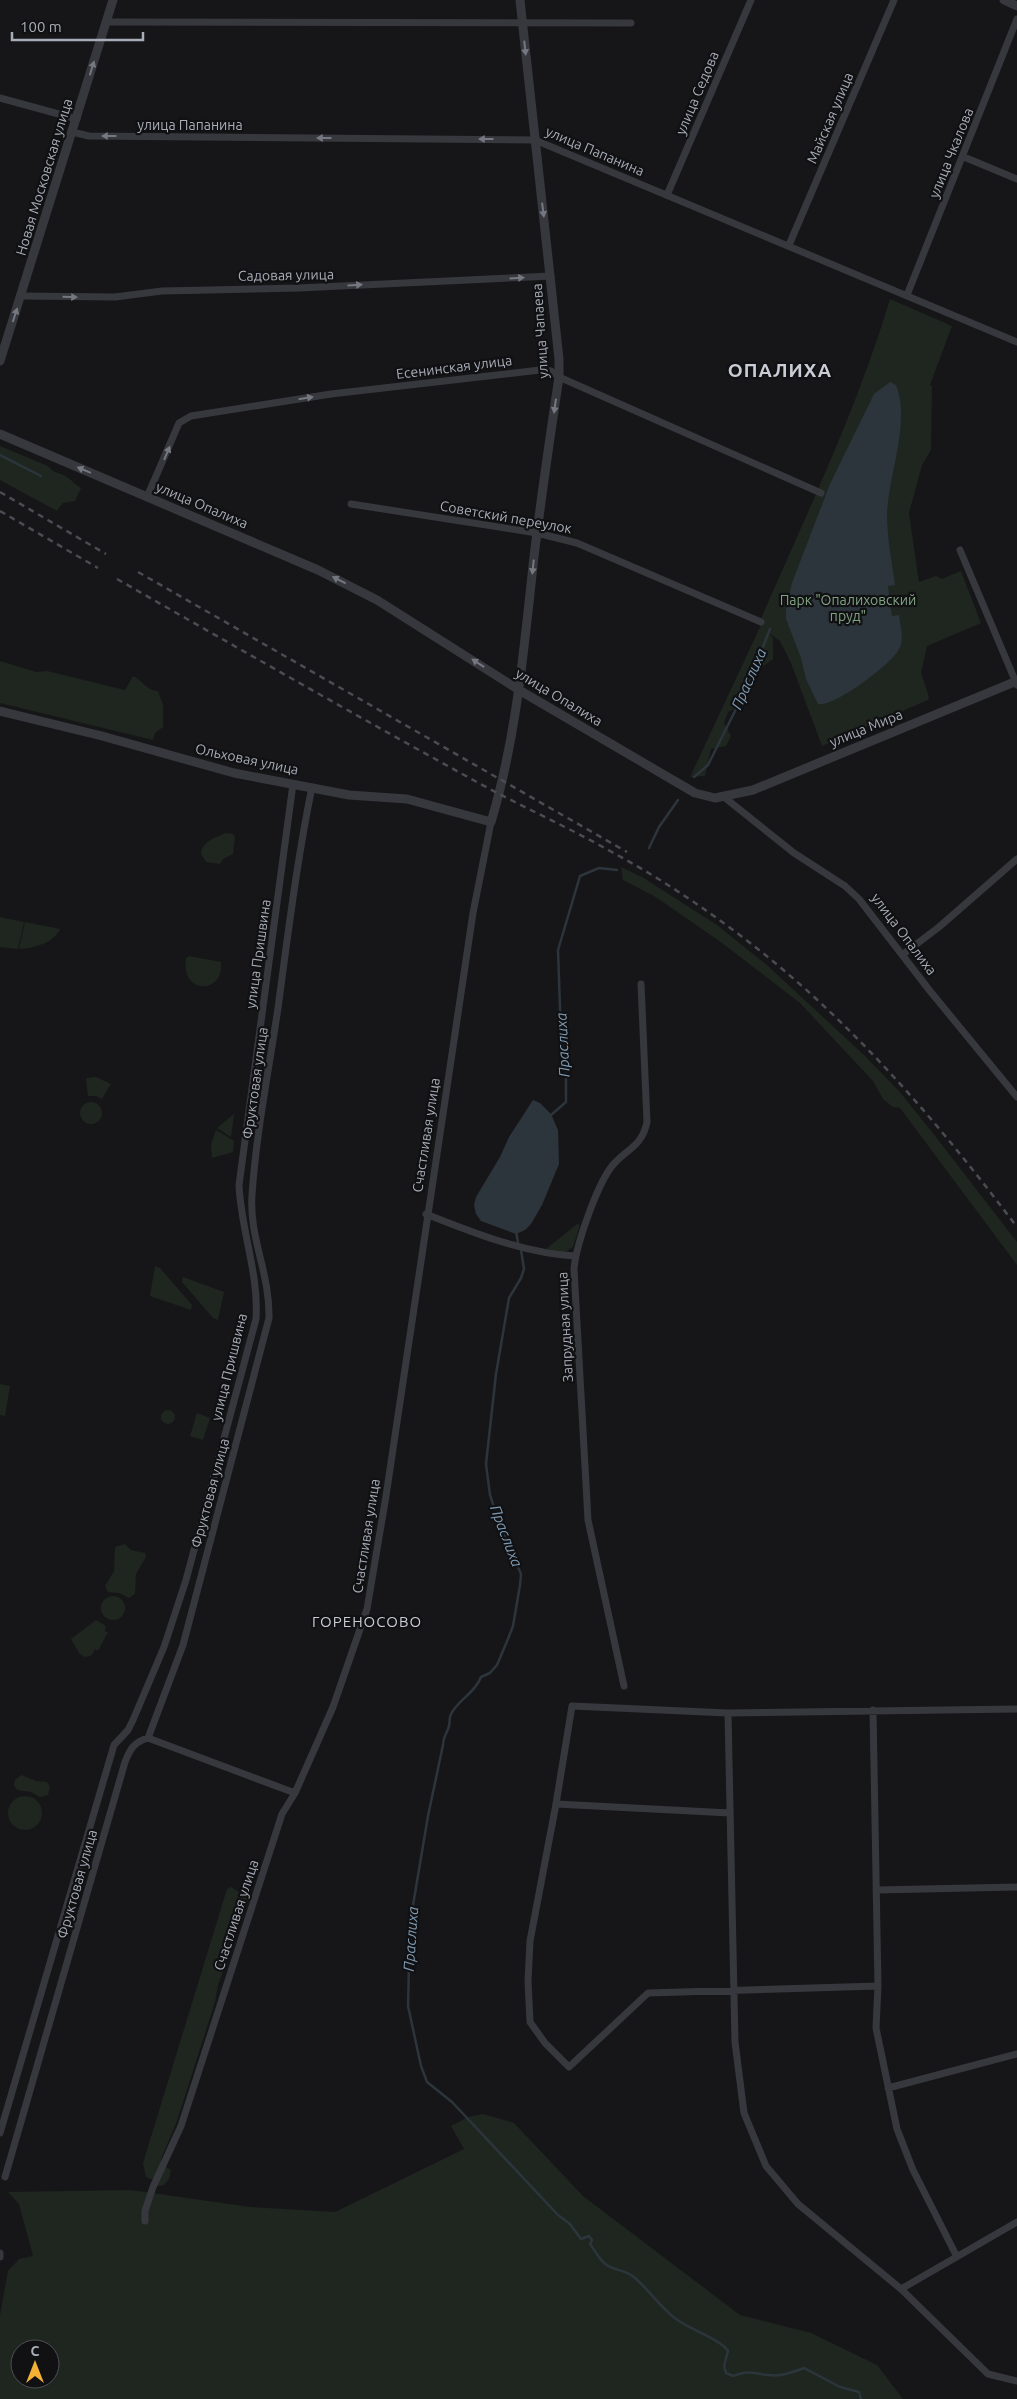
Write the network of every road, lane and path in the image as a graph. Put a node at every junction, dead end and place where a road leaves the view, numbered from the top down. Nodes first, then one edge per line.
1 (113, 0) edge
2 (520, 0) edge
3 (751, 0) edge
4 (894, 0) edge
5 (1004, 0) edge
6 (1017, 6) edge
7 (1017, 18) edge
8 (106, 22) junction
9 (522, 23) junction
10 (631, 23) dead end
11 (0, 98) edge
12 (77, 119) junction
13 (72, 132) junction
14 (535, 140) junction
15 (964, 157) junction
16 (1017, 179) edge
17 (667, 195) junction
18 (789, 245) junction
19 (550, 276) junction
20 (907, 295) junction
21 (21, 296) junction
22 (1017, 342) edge
23 (0, 361) edge
24 (559, 377) junction
25 (0, 434) edge
26 (821, 493) dead end
27 (148, 497) junction
28 (351, 504) dead end
29 (537, 533) junction
30 (960, 550) dead end
31 (761, 622) dead end
32 (1016, 683) edge
33 (519, 690) junction
34 (0, 711) edge
35 (294, 784) junction
36 (312, 787) junction
37 (724, 797) junction
38 (491, 822) junction
39 (1017, 859) edge
40 (902, 955) junction
41 (641, 984) dead end
42 (1017, 1098) edge
43 (426, 1214) junction
44 (575, 1256) junction
45 (624, 1686) dead end
46 (1017, 1708) edge
47 (873, 1710) junction
48 (728, 1713) junction
49 (148, 1738) junction
50 (295, 1793) junction
51 (556, 1804) junction
52 (730, 1813) junction
53 (1017, 1887) edge
54 (876, 1890) junction
55 (878, 1986) junction
56 (735, 1990) junction
57 (1017, 2054) edge
58 (888, 2088) junction
59 (0, 2133) edge
60 (6, 2177) dead end
61 (145, 2221) dead end
62 (1017, 2222) edge
63 (956, 2257) junction
64 (901, 2288) junction
65 (1017, 2380) edge

1 - 8 street, Новая Московская улица
2 - 9 street, улица Чапаева
3 - 17 street, улица Седова
4 - 18 street, Майская улица
5 - 6 street
7 - 15 street, улица Чкалова
8 - 9 street
12 -> 8 street, Новая Московская улица
9 - 10 street
9 -> 14 street, улица Чапаева
11 - 12 street
12 - 13 street, Новая Московская улица
14 -> 13 street, улица Папанина
13 - 21 street, Новая Московская улица
14 - 17 street, улица Папанина
14 -> 19 street, улица Чапаева
15 - 16 street
15 - 20 street, улица Чкалова
17 - 18 street, улица Папанина
18 - 20 street, улица Папанина
21 -> 19 street, Садовая улица
19 - 24 street, улица Чапаева
20 - 22 street, улица Папанина
23 -> 21 street, Новая Московская улица
24 - 26 street, Есенинская улица
27 -> 24 street, Есенинская улица
24 -> 29 street, улица Чапаева
27 -> 25 street, улица Опалиха
33 -> 27 street, улица Опалиха
28 - 29 street, Советский переулок
29 - 31 street, Советский переулок
29 -> 33 street, улица Чапаева
30 - 32 street
32 - 37 street, улица Мира
33 - 37 street, улица Опалиха
33 - 38 street, улица Чапаева
34 - 35 street, Ольховая улица
35 - 36 street, Ольховая улица
35 - 59 street, улица Пришвина
36 - 38 street, Ольховая улица
36 - 49 street, Фруктовая улица
37 - 40 street, улица Опалиха
38 - 43 street, Счастливая улица
39 - 40 street
40 - 42 street, улица Опалиха
41 - 44 street, Запрудная улица
43 - 44 street
43 - 50 street, Счастливая улица
44 - 45 street, Запрудная улица
46 - 47 street
47 - 48 street
47 - 54 street
48 - 51 street
48 - 52 street
49 - 50 street
49 - 60 street, Фруктовая улица
50 - 61 street, Счастливая улица
51 - 52 street
51 - 56 street
52 - 56 street
53 - 54 street
54 - 55 street
55 - 56 street
55 - 58 street
56 - 64 street
57 - 58 street
58 - 63 street
62 - 63 street
63 - 64 street
64 - 65 street

